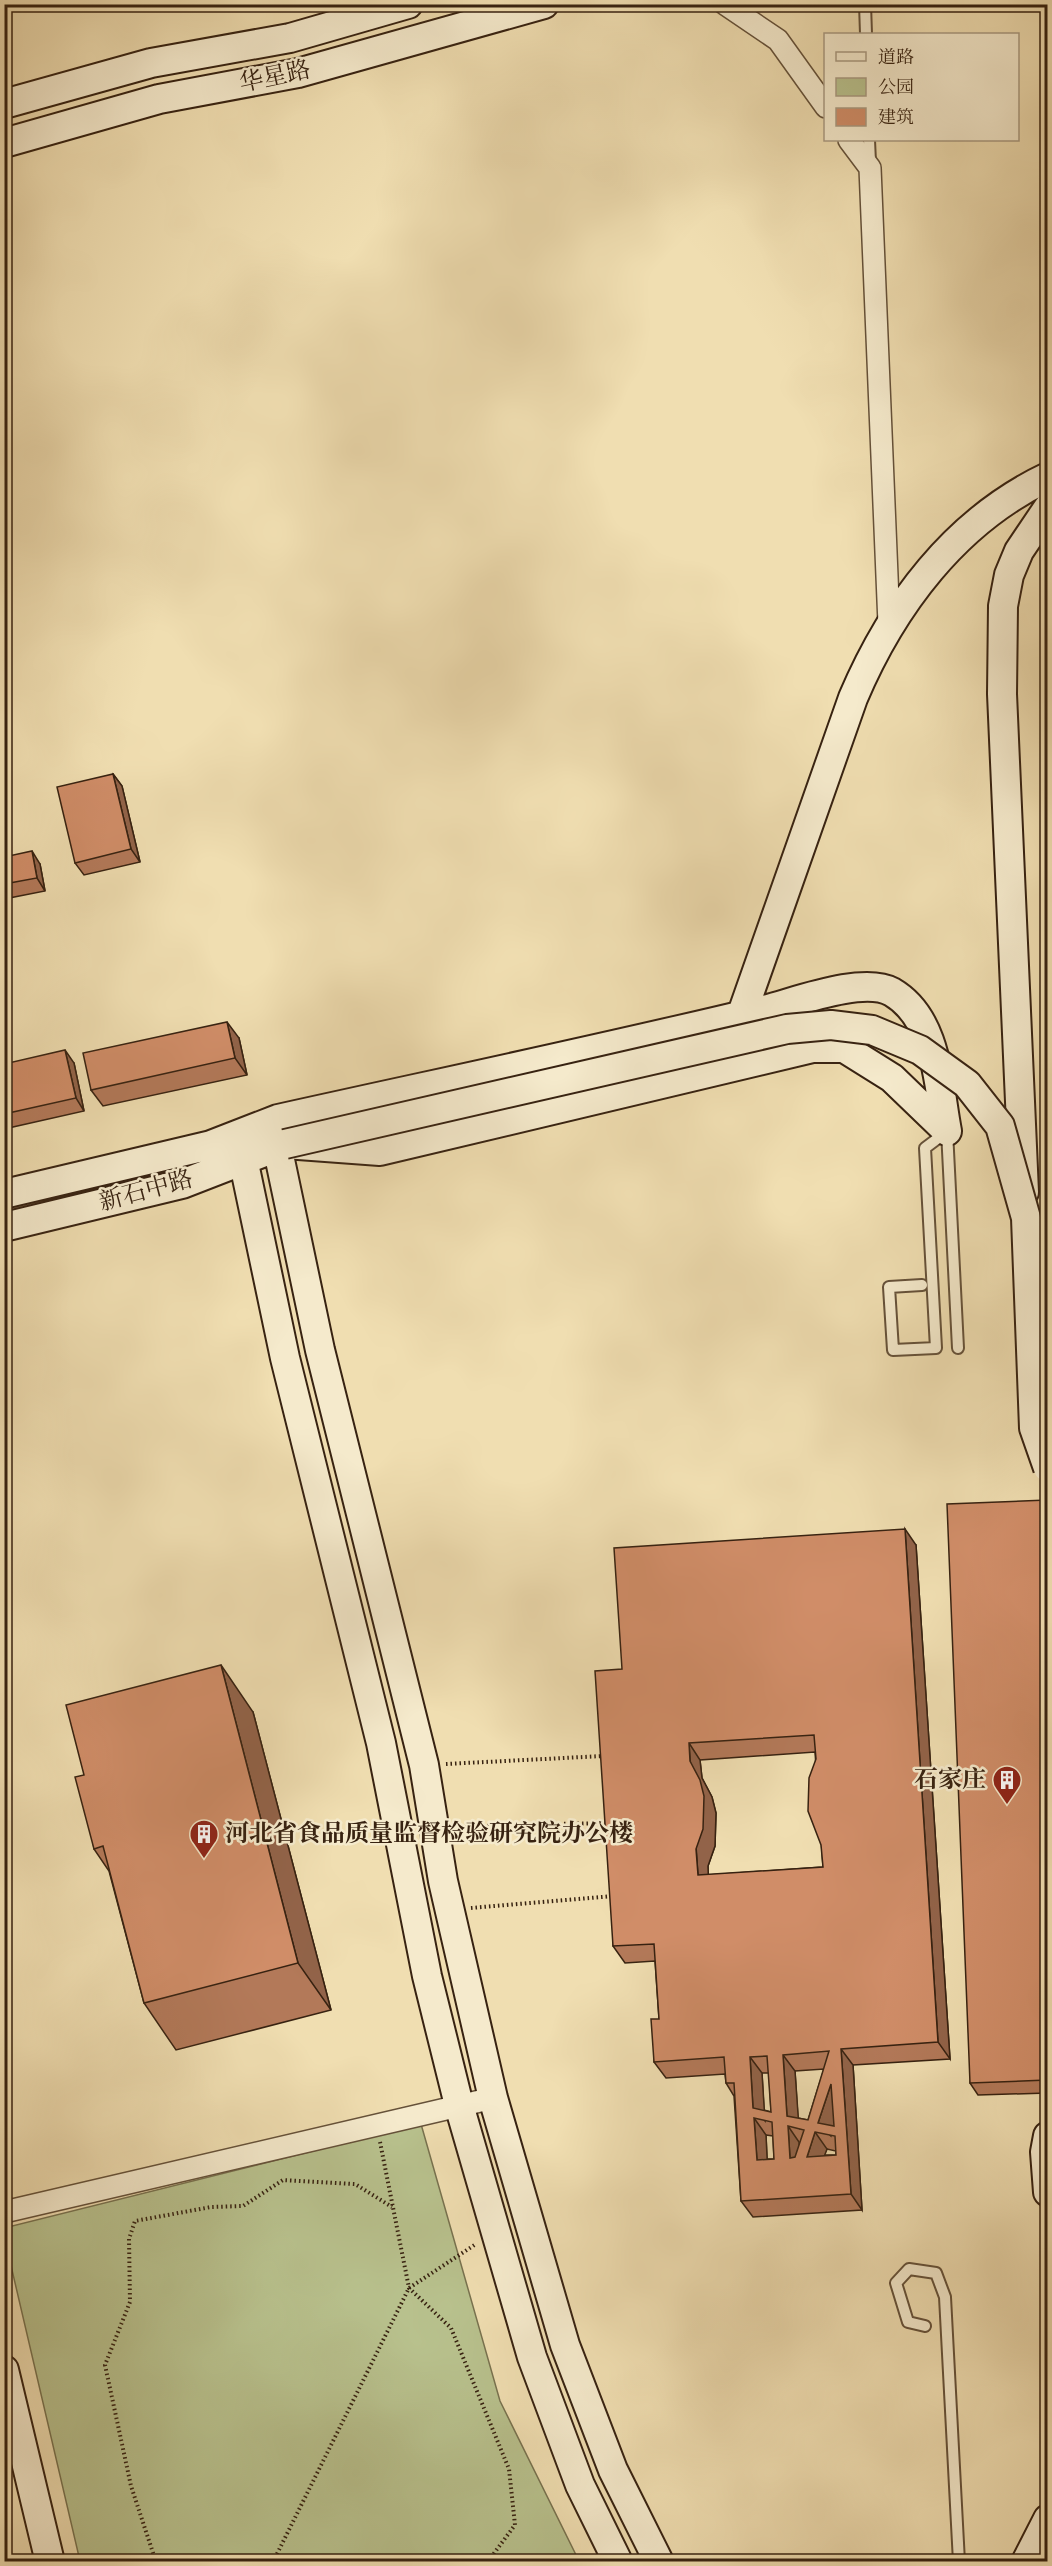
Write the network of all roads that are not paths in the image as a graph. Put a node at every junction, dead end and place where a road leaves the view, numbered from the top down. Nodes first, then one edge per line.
1 (408, 4) edge
2 (544, 4) edge
3 (725, 4) edge
4 (865, 4) edge
5 (866, 33) edge
6 (4, 104) edge
7 (824, 105) edge
8 (850, 141) edge
9 (869, 141) edge
10 (4, 143) edge
11 (870, 168) junction
12 (1047, 477) edge
13 (1047, 508) edge
14 (889, 624) junction
15 (740, 1016) junction
16 (729, 1066) junction
17 (947, 1131) junction
18 (278, 1138) junction
19 (241, 1147) junction
20 (4, 1194) edge
21 (1026, 1218) junction
22 (4, 1227) edge
23 (922, 1285) dead end
24 (958, 1348) dead end
25 (1047, 1468) edge
26 (493, 2098) junction
27 (459, 2105) junction
28 (1047, 2136) edge
29 (1047, 2192) edge
30 (4, 2212) edge
31 (925, 2326) dead end
32 (4, 2370) edge
33 (4, 2450) edge
34 (1047, 2518) edge
35 (31, 2562) edge
36 (50, 2562) edge
37 (618, 2562) edge
38 (659, 2562) edge
39 (958, 2562) edge
40 (1026, 2562) edge

1 - 6 main road, 华星路
2 - 10 main road, 华星路
3 - 7 street
4 - 5 lane
8 - 11 street
9 - 11 lane
11 - 14 street
12 - 14 main road
13 - 21 main road, bridge
14 - 15 main road
15 - 16 main road
15 - 17 main road
15 - 18 main road
16 - 17 main road
16 - 18 main road
17 - 23 lane
17 - 24 lane
18 - 19 main road
18 - 21 main road, bridge
18 - 26 main road
19 - 20 main road, 新石中路
19 - 22 main road, 新石中路
19 - 27 main road
21 - 25 main road, bridge
26 - 27 street
26 - 38 main road
27 - 30 street
27 - 37 main road
28 - 29 main road
31 - 39 lane
32 - 36 main road
33 - 35 main road
34 - 40 main road

